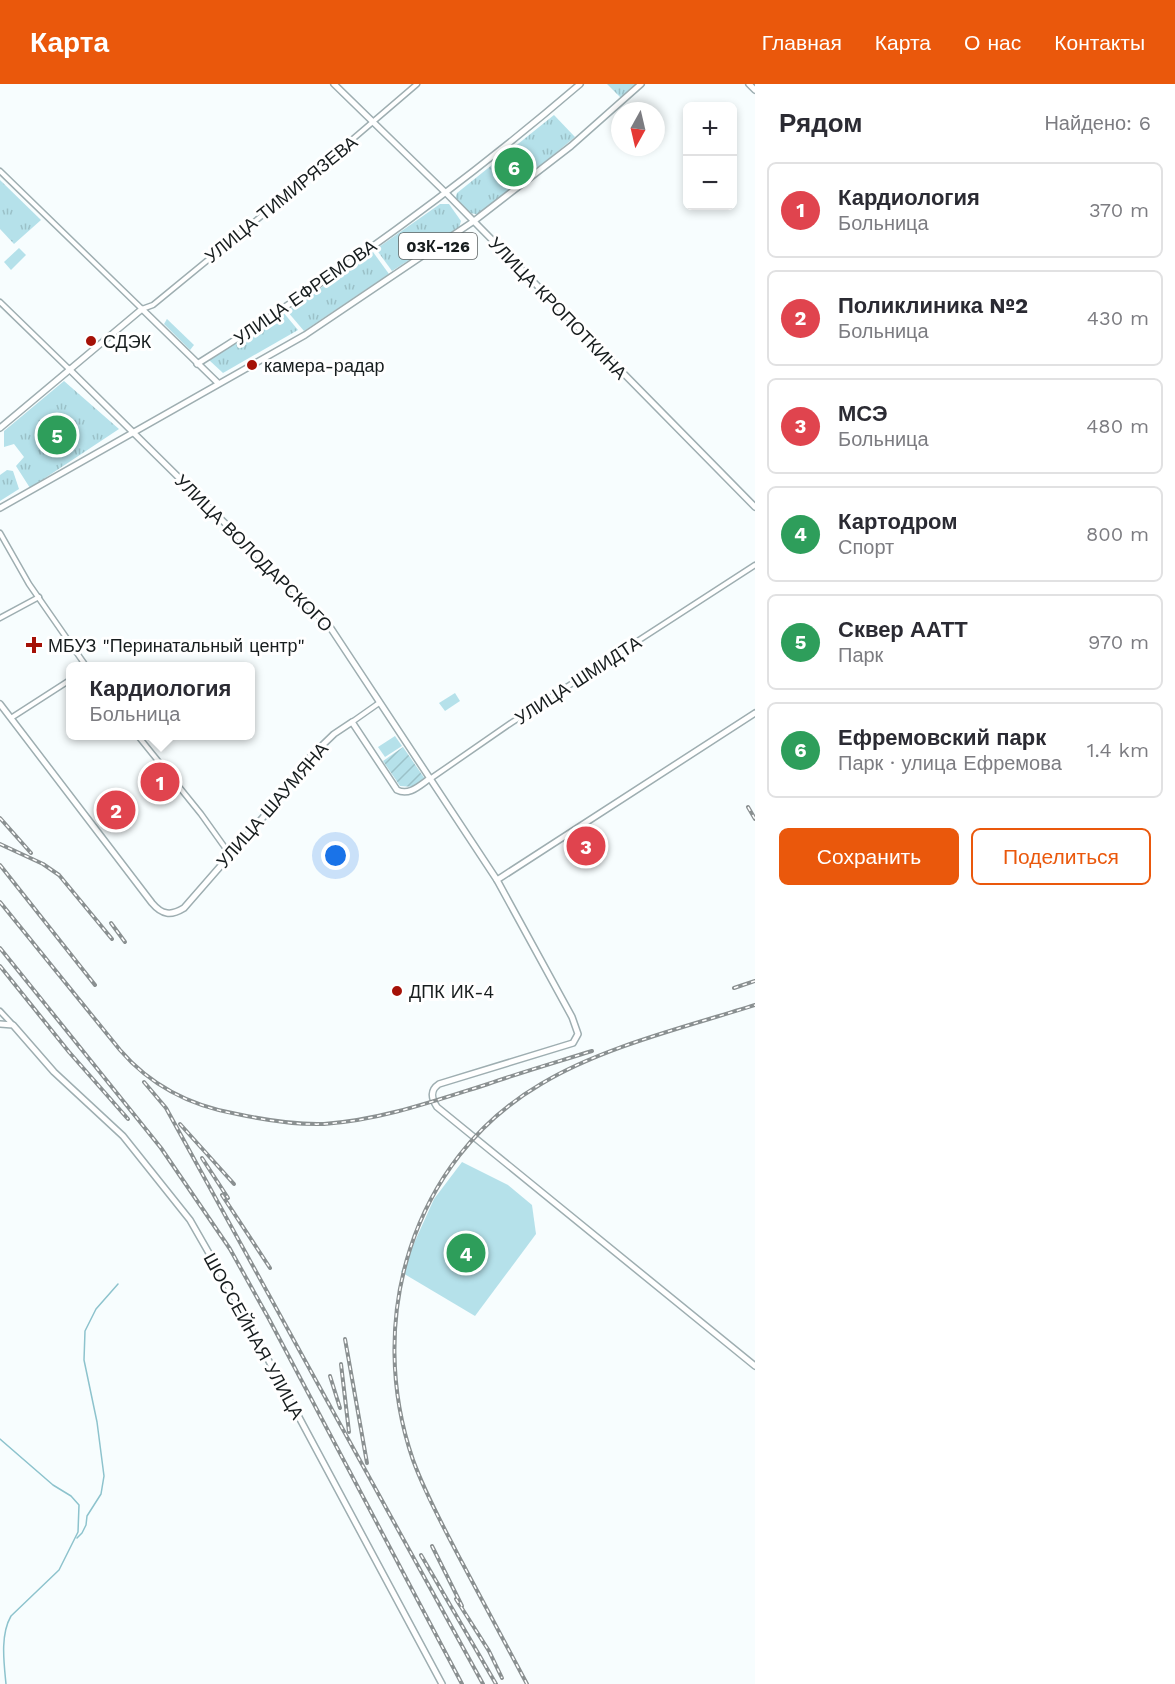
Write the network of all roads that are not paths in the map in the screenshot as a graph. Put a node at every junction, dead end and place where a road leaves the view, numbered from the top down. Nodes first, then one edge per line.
1 (334, 84) edge
2 (417, 84) edge
3 (580, 84) edge
4 (641, 84) edge
5 (749, 84) edge
6 (755, 90) edge
7 (373, 122) junction
8 (0, 171) edge
9 (446, 193) junction
10 (474, 222) junction
11 (0, 302) edge
12 (142, 309) junction
13 (197, 364) junction
14 (69, 369) junction
15 (218, 383) junction
16 (0, 428) edge
17 (134, 433) junction
18 (755, 507) edge
19 (0, 508) edge
20 (0, 533) edge
21 (755, 565) edge
22 (39, 597) junction
23 (0, 618) edge
24 (83, 662) edge
25 (66, 683) edge
26 (380, 703) junction
27 (0, 704) edge
28 (755, 713) edge
29 (10, 718) junction
30 (352, 722) junction
31 (142, 740) edge
32 (429, 779) junction
33 (231, 856) junction
34 (497, 880) junction
35 (0, 1011) edge
36 (0, 1024) edge
37 (13, 1025) junction
38 (755, 1366) edge
39 (442, 1684) edge

1 - 7 main road, УЛИЦА КРОПОТКИНА
2 - 7 street, УЛИЦА ТИМИРЯЗЕВА
3 - 9 main road, УЛИЦА ЕФРЕМОВА / 03К-126
4 - 10 main road, УЛИЦА ЕФРЕМОВА / 03К-126
5 - 6 main road
7 - 9 main road, УЛИЦА КРОПОТКИНА
7 - 12 street, УЛИЦА ТИМИРЯЗЕВА
8 - 12 street
9 - 10 main road, УЛИЦА КРОПОТКИНА
9 - 13 main road, УЛИЦА ЕФРЕМОВА / 03К-126
10 - 15 main road, УЛИЦА ЕФРЕМОВА / 03К-126
10 - 18 main road, УЛИЦА КРОПОТКИНА
11 - 14 street, УЛИЦА ВОЛОДАРСКОГО
12 - 13 main road
12 - 14 main road
13 - 15 main road
14 - 16 main road
14 - 17 main road, УЛИЦА ВОЛОДАРСКОГО
15 - 17 main road, УЛИЦА ЕФРЕМОВА
17 - 19 main road, УЛИЦА ЕФРЕМОВА
17 - 26 main road, УЛИЦА ВОЛОДАРСКОГО
20 - 22 street
21 - 32 street, УЛИЦА ШМИДТА
22 - 23 street
22 - 24 street
25 - 29 street
26 - 30 street, УЛИЦА ШАУМЯНА
26 - 32 main road, УЛИЦА ВОЛОДАРСКОГО
27 - 29 main road
28 - 34 main road
29 - 33 main road, УЛИЦА ШАУМЯНА
30 - 32 main road, УЛИЦА ШМИДТА
30 - 33 main road, УЛИЦА ШАУМЯНА
31 - 33 street
32 - 34 main road, УЛИЦА ВОЛОДАРСКОГО
34 - 38 main road, УЛИЦА ВОЛОДАРСКОГО
35 - 37 street
36 - 37 main road
37 - 39 main road, ШОССЕЙНАЯ УЛИЦА

